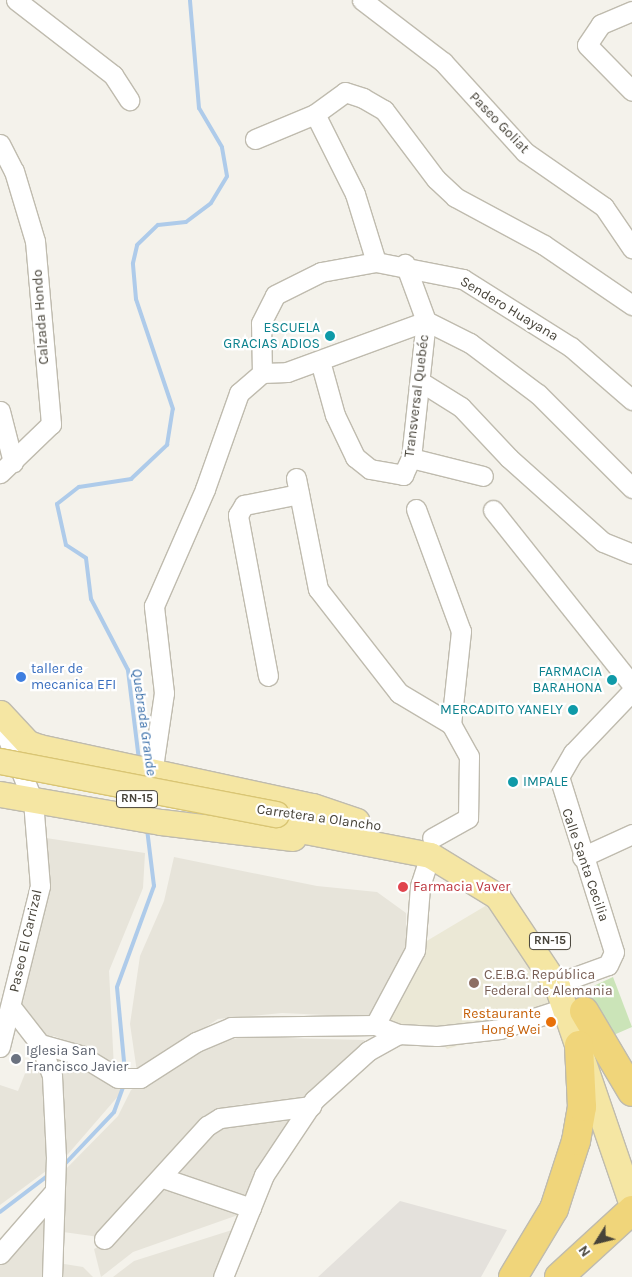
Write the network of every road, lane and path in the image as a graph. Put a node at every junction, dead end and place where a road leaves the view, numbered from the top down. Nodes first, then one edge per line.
1 (16, 0) edge
2 (362, 0) edge
3 (632, 12) edge
4 (632, 91) edge
5 (129, 100) dead end
6 (315, 114) junction
7 (255, 139) dead end
8 (0, 144) edge
9 (632, 248) edge
10 (376, 262) junction
11 (405, 264) junction
12 (632, 305) edge
13 (426, 321) junction
14 (320, 361) junction
15 (262, 373) junction
16 (421, 382) junction
17 (632, 400) edge
18 (0, 411) edge
19 (409, 465) junction
20 (6, 468) edge
21 (483, 476) dead end
22 (632, 488) edge
23 (416, 509) dead end
24 (493, 510) dead end
25 (632, 554) edge
26 (268, 676) dead end
27 (632, 685) edge
28 (632, 691) edge
29 (0, 712) edge
30 (0, 720) edge
31 (451, 724) junction
32 (10, 758) edge
33 (149, 773) junction
34 (0, 794) edge
35 (33, 801) junction
36 (358, 830) junction
37 (632, 834) edge
38 (431, 847) junction
39 (582, 857) junction
40 (572, 978) junction
41 (6, 1007) edge
42 (574, 1009) junction
43 (375, 1025) junction
44 (399, 1034) junction
45 (40, 1044) junction
46 (579, 1045) junction
47 (0, 1047) edge
48 (632, 1092) edge
49 (310, 1106) junction
50 (625, 1171) edge
51 (163, 1178) junction
52 (53, 1193) junction
53 (632, 1205) edge
54 (250, 1208) junction
55 (632, 1210) edge
56 (632, 1236) edge
57 (104, 1239) dead end
58 (0, 1254) edge
59 (52, 1277) edge
60 (223, 1277) edge
61 (513, 1277) edge
62 (559, 1277) edge
63 (585, 1277) edge

1 - 5 street
2 - 9 street, Paseo Goliat
3 - 4 street
6 - 7 street
6 - 10 street
6 - 12 street
8 - 20 street, Calzada Hondo
10 - 11 street, Sendero Huayana
10 - 15 street, Sendero Huayana
11 - 13 street, Transversal Quebéc
11 - 17 street, Sendero Huayana
13 - 14 street
13 - 16 street, Transversal Quebéc
13 - 22 street
14 - 15 street
14 - 19 street
15 - 33 street
16 - 19 street, Transversal Quebéc
16 - 25 street
18 - 20 street
19 - 21 street
23 - 31 street
24 - 27 street
26 - 31 street
28 - 39 street, Calle Santa Cecilia
29 - 32 main road
30 - 32 street, Paseo El Carrizal
31 - 38 street
32 - 33 main road
32 - 35 street, Paseo El Carrizal
32 - 36 main road, Carretera a Olancho / RN-15
33 - 36 main road
34 - 35 main road
35 - 36 main road
35 - 41 street, Paseo El Carrizal
36 - 38 main road, Carretera a Olancho / RN-15
37 - 39 street
38 - 40 main road, Carretera a Olancho / RN-15
38 - 42 main road, Carretera a Olancho / RN-15
38 - 43 street
39 - 40 street, Calle Santa Cecilia
40 - 42 main road, Carretera a Olancho / RN-15
41 - 45 street
41 - 47 street, Paseo El Carrizal
42 - 44 street
42 - 46 main road, Carretera a Olancho / RN-15
42 - 48 highway
42 - 50 main road, Carretera a Olancho / RN-15
43 - 44 street
43 - 45 street
44 - 49 street
45 - 52 street
46 - 50 main road, Carretera a Olancho / RN-15
46 - 61 highway
49 - 51 street
49 - 54 street
50 - 53 main road, Carretera a Olancho / RN-15
51 - 54 street
51 - 57 street
52 - 58 street
52 - 59 street
54 - 60 street
55 - 62 highway
56 - 63 highway

